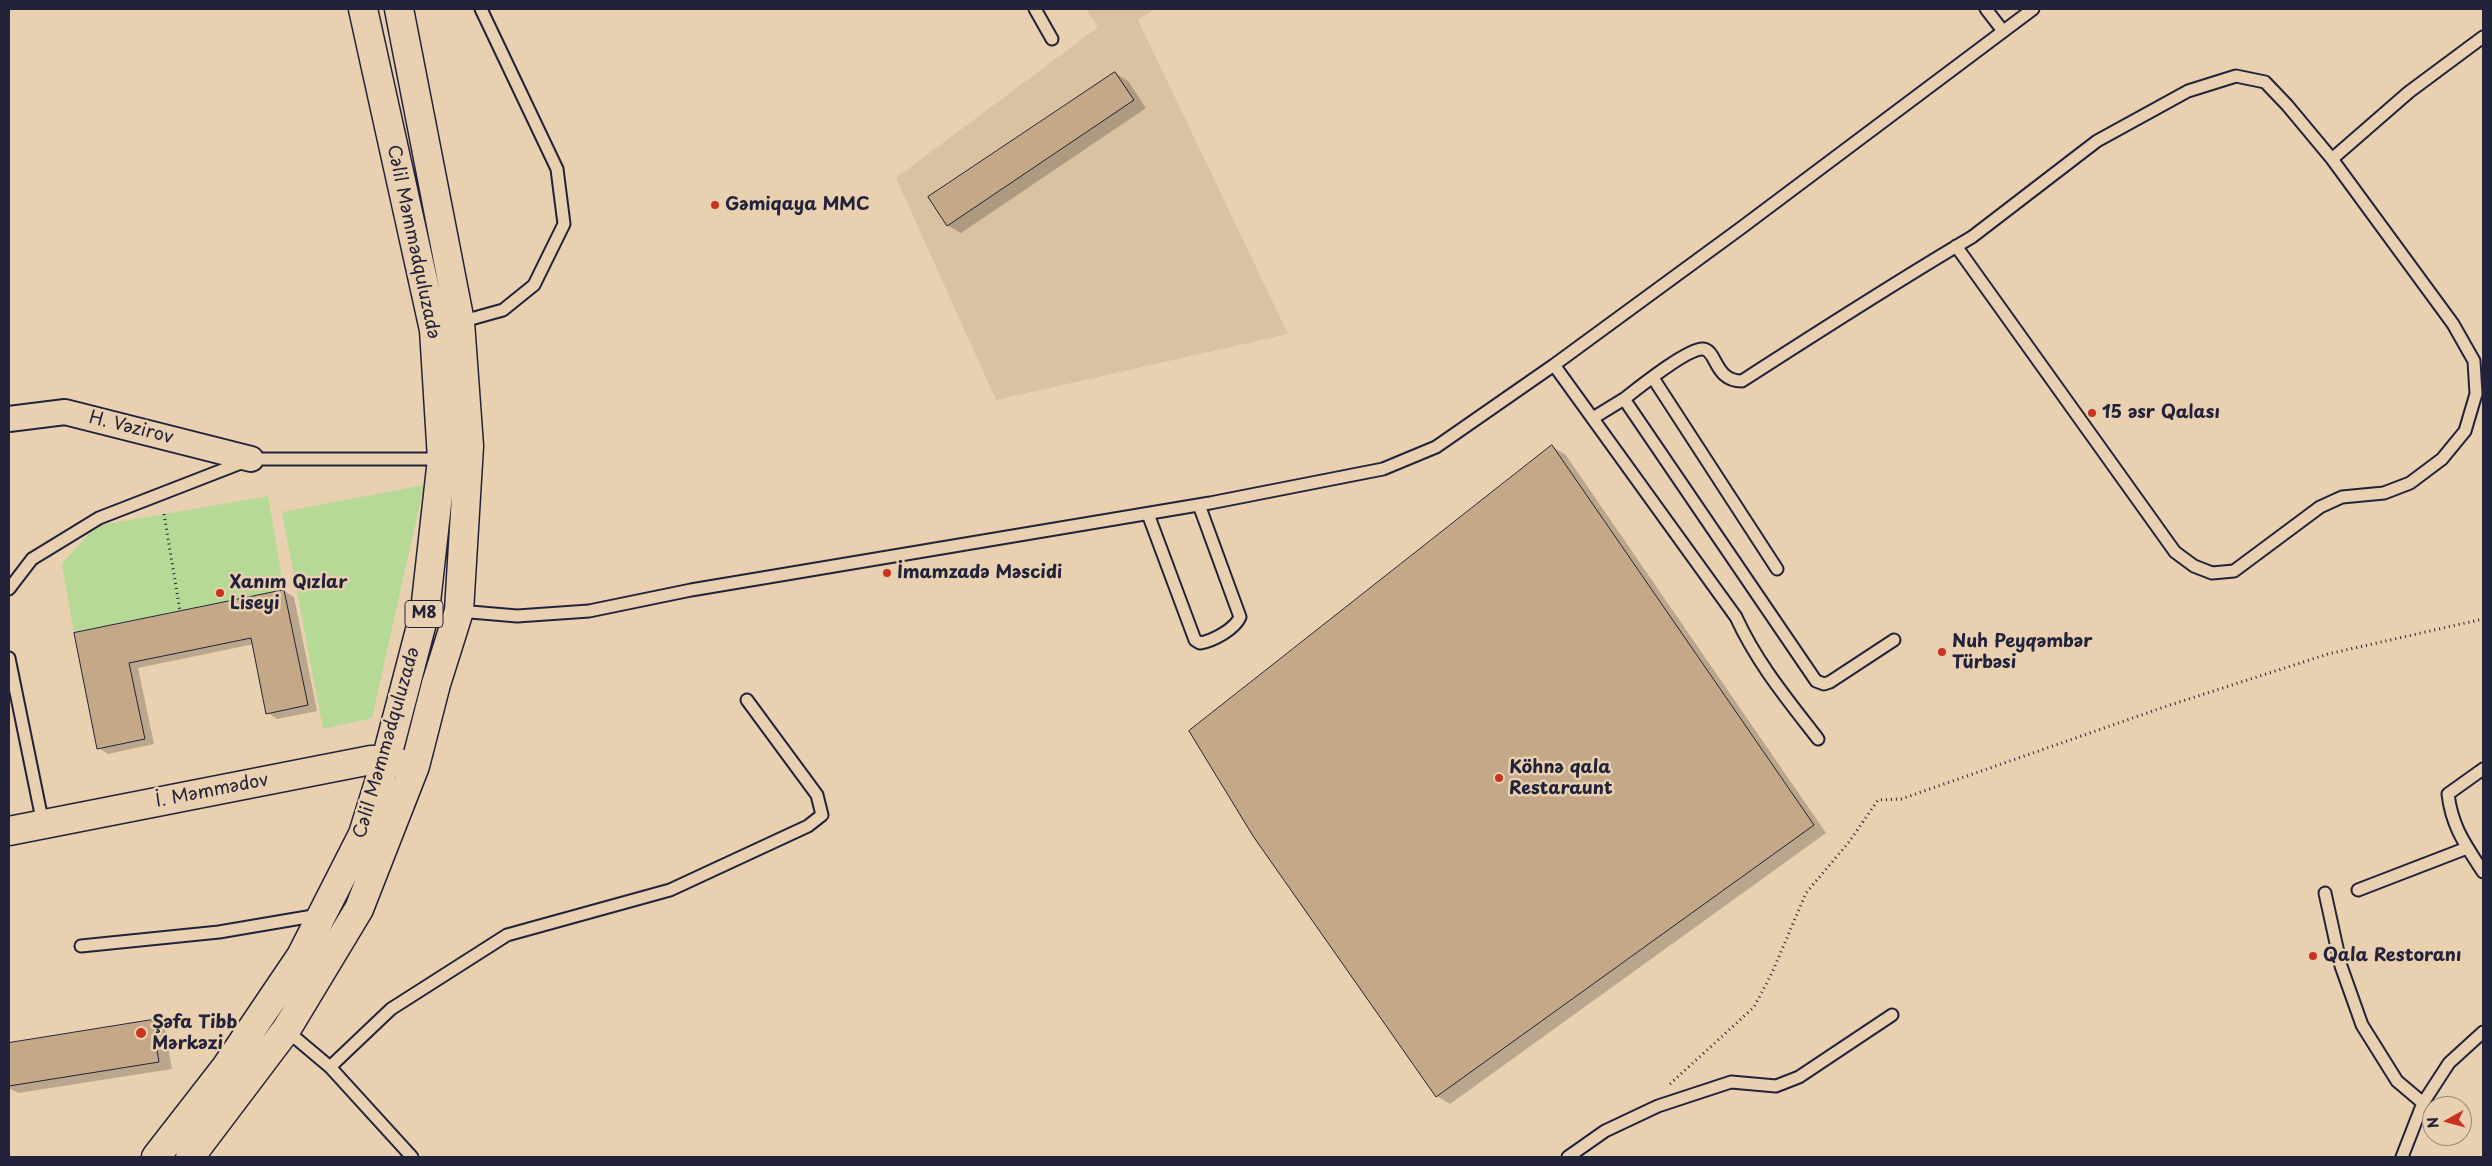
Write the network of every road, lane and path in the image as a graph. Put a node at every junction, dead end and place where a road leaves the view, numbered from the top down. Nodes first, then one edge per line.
1 (363, 9) edge
2 (399, 9) edge
3 (481, 9) edge
4 (1035, 9) edge
5 (1986, 9) edge
6 (2033, 9) edge
7 (2003, 31) junction
8 (2483, 37) edge
9 (1052, 38) dead end
10 (2332, 159) junction
11 (1956, 246) junction
12 (447, 326) junction
13 (1554, 365) junction
14 (1653, 378) junction
15 (1624, 399) junction
16 (1593, 418) junction
17 (9, 419) edge
18 (251, 459) junction
19 (442, 459) junction
20 (1199, 505) junction
21 (164, 514) dead end
22 (1148, 514) junction
23 (1777, 569) dead end
24 (9, 589) edge
25 (180, 611) dead end
26 (459, 611) junction
27 (2483, 619) edge
28 (1894, 640) dead end
29 (9, 658) edge
30 (747, 700) dead end
31 (1818, 739) dead end
32 (386, 760) junction
33 (415, 766) junction
34 (2483, 769) edge
35 (43, 824) junction
36 (9, 831) edge
37 (2467, 848) junction
38 (2483, 872) edge
39 (2358, 890) dead end
40 (2325, 893) dead end
41 (323, 914) junction
42 (81, 946) dead end
43 (1892, 1014) dead end
44 (286, 1030) junction
45 (2483, 1032) edge
46 (330, 1067) junction
47 (2428, 1096) edge
48 (2422, 1102) edge
49 (1658, 1106) junction
50 (2422, 1106) edge
51 (156, 1157) edge
52 (190, 1157) edge
53 (412, 1157) edge
54 (1568, 1157) edge
55 (2402, 1157) edge

1 - 12 main road, Cəlil Məmmədquluzadə / M8
2 - 12 main road, M8
3 - 12 lane
4 - 9 lane
5 - 7 lane
6 - 7 lane
7 - 13 lane
8 - 10 lane
10 - 11 lane
10 - 11 lane
11 - 14 lane
12 - 19 main road, Cəlil Məmmədquluzadə / M8
12 - 26 main road, M8
13 - 16 lane
13 - 20 lane
14 - 15 lane
14 - 23 lane
15 - 16 lane
15 - 28 lane
16 - 31 lane
17 - 18 street, H. Vəzirov
18 - 19 lane
18 - 24 lane
19 - 32 main road, Cəlil Məmmədquluzadə / M8
20 - 22 lane
20 - 22 lane
21 - 25 path
22 - 26 lane
26 - 33 main road, M8
27 - 49 path
29 - 35 lane
30 - 46 lane
32 - 33 main road, İ. Məmmədov
32 - 35 main road, İ. Məmmədov
32 - 41 main road, Cəlil Məmmədquluzadə / M8
33 - 44 main road, M8
34 - 37 lane
35 - 36 main road, İ. Məmmədov
37 - 38 lane
37 - 39 lane
40 - 48 lane
41 - 42 lane
41 - 51 main road, Cəlil Məmmədquluzadə / M8
43 - 49 lane
44 - 46 lane
44 - 52 main road, M8
45 - 47 lane
46 - 53 lane
49 - 54 lane
50 - 55 lane

